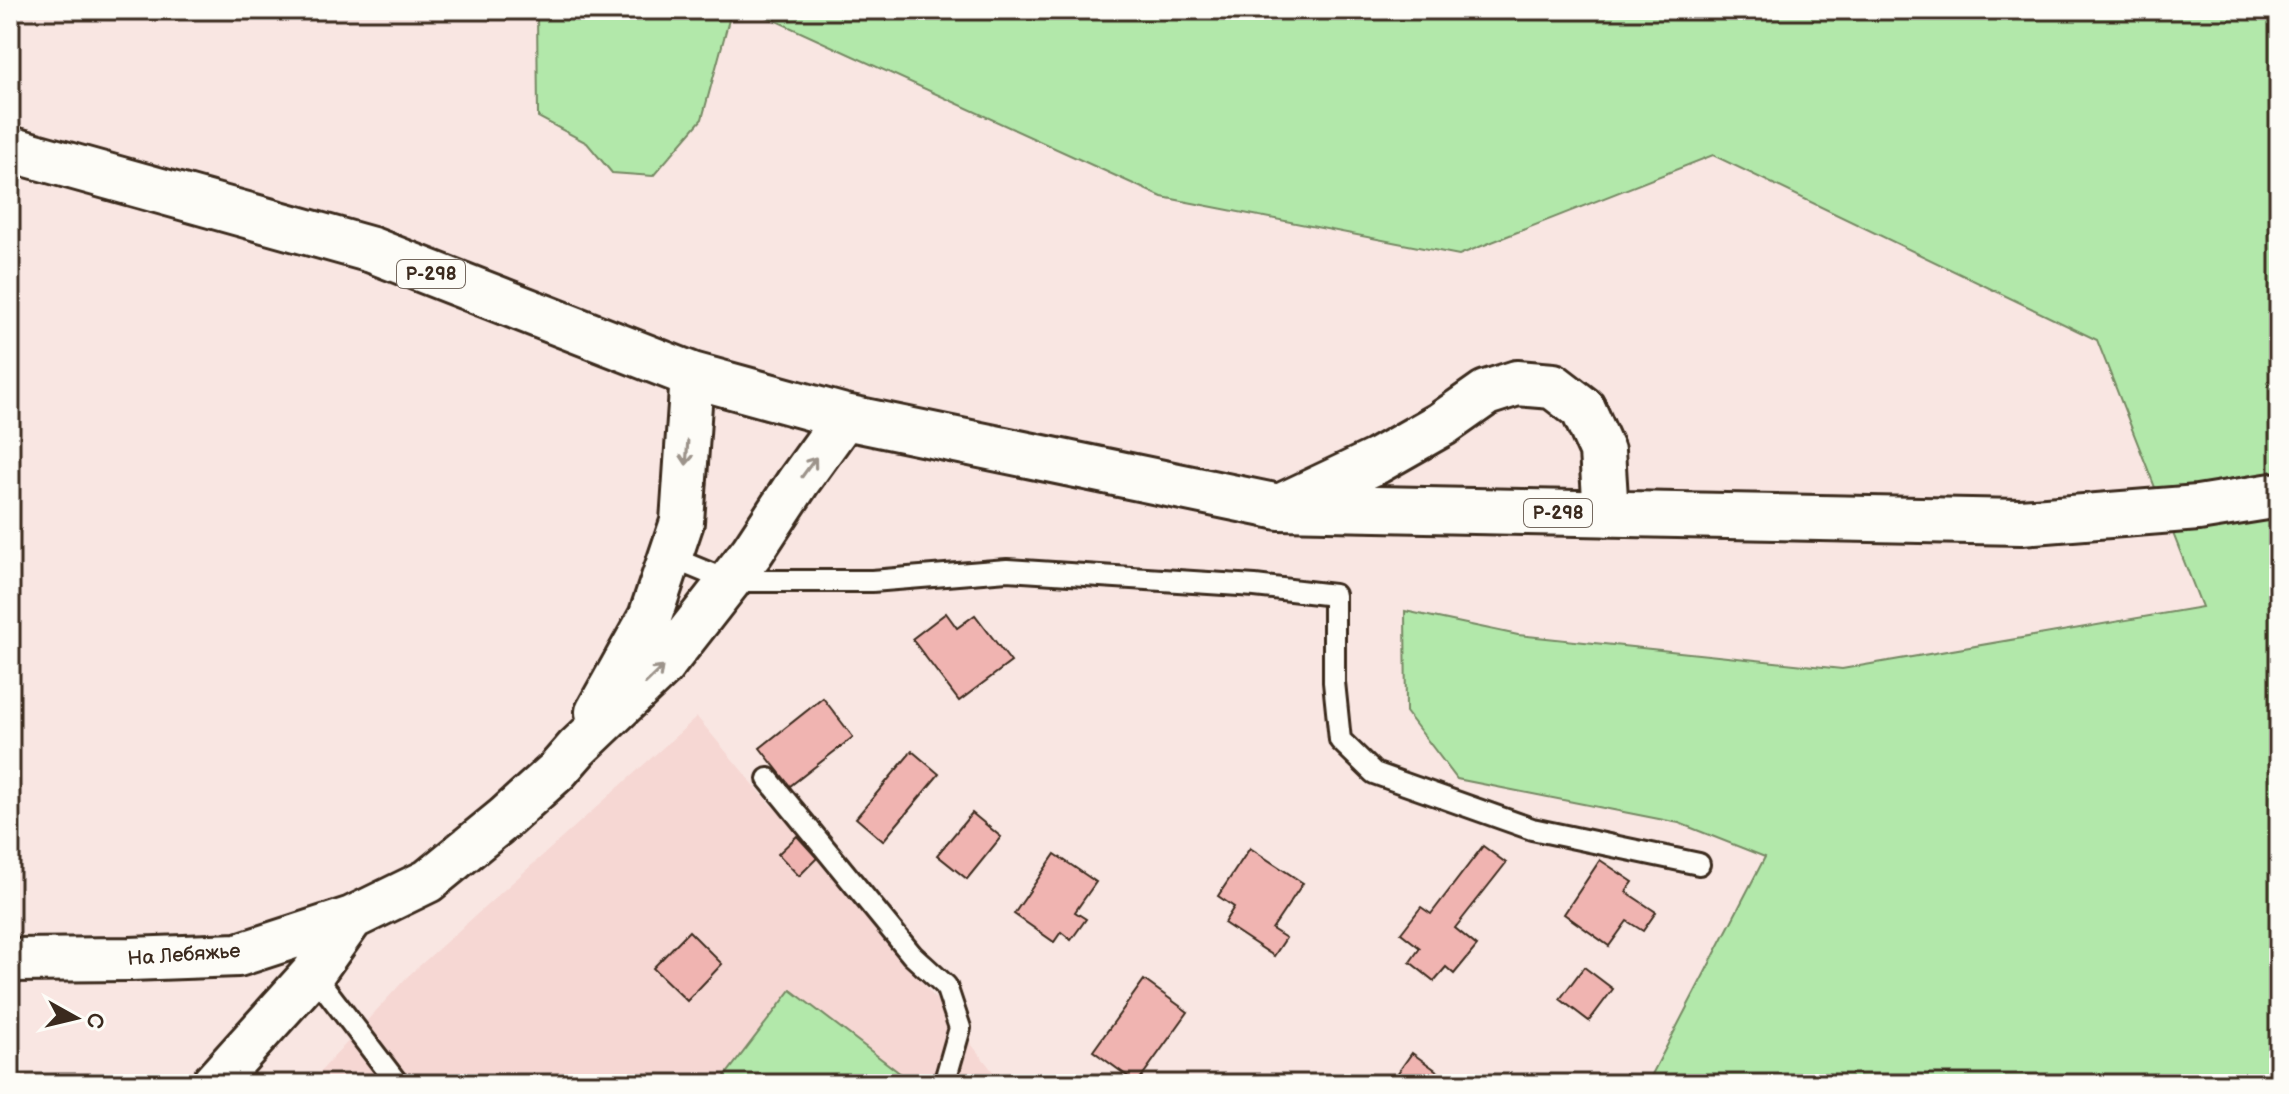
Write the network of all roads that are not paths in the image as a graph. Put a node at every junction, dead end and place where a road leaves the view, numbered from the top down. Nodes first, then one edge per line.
1 (10, 149) edge
2 (692, 375) junction
3 (845, 417) junction
4 (2279, 495) edge
5 (1279, 507) junction
6 (1606, 514) junction
7 (670, 557) junction
8 (728, 581) junction
9 (577, 748) junction
10 (768, 779) dead end
11 (1699, 864) dead end
12 (352, 918) junction
13 (10, 960) edge
14 (313, 973) junction
15 (213, 1084) edge
16 (398, 1084) edge
17 (944, 1084) edge

1 - 2 highway, Р-298
2 - 3 highway, Р-298
2 -> 7 street
3 - 5 highway, Р-298
8 -> 3 street
4 - 6 highway, Р-298
5 - 6 highway, Р-298
5 - 6 highway
7 - 8 lane
7 - 9 street
9 -> 8 street
8 - 11 lane
9 - 12 street, На Лебяжье
10 - 17 lane
12 - 13 street, На Лебяжье
12 - 14 street
14 - 15 street
14 - 16 lane

